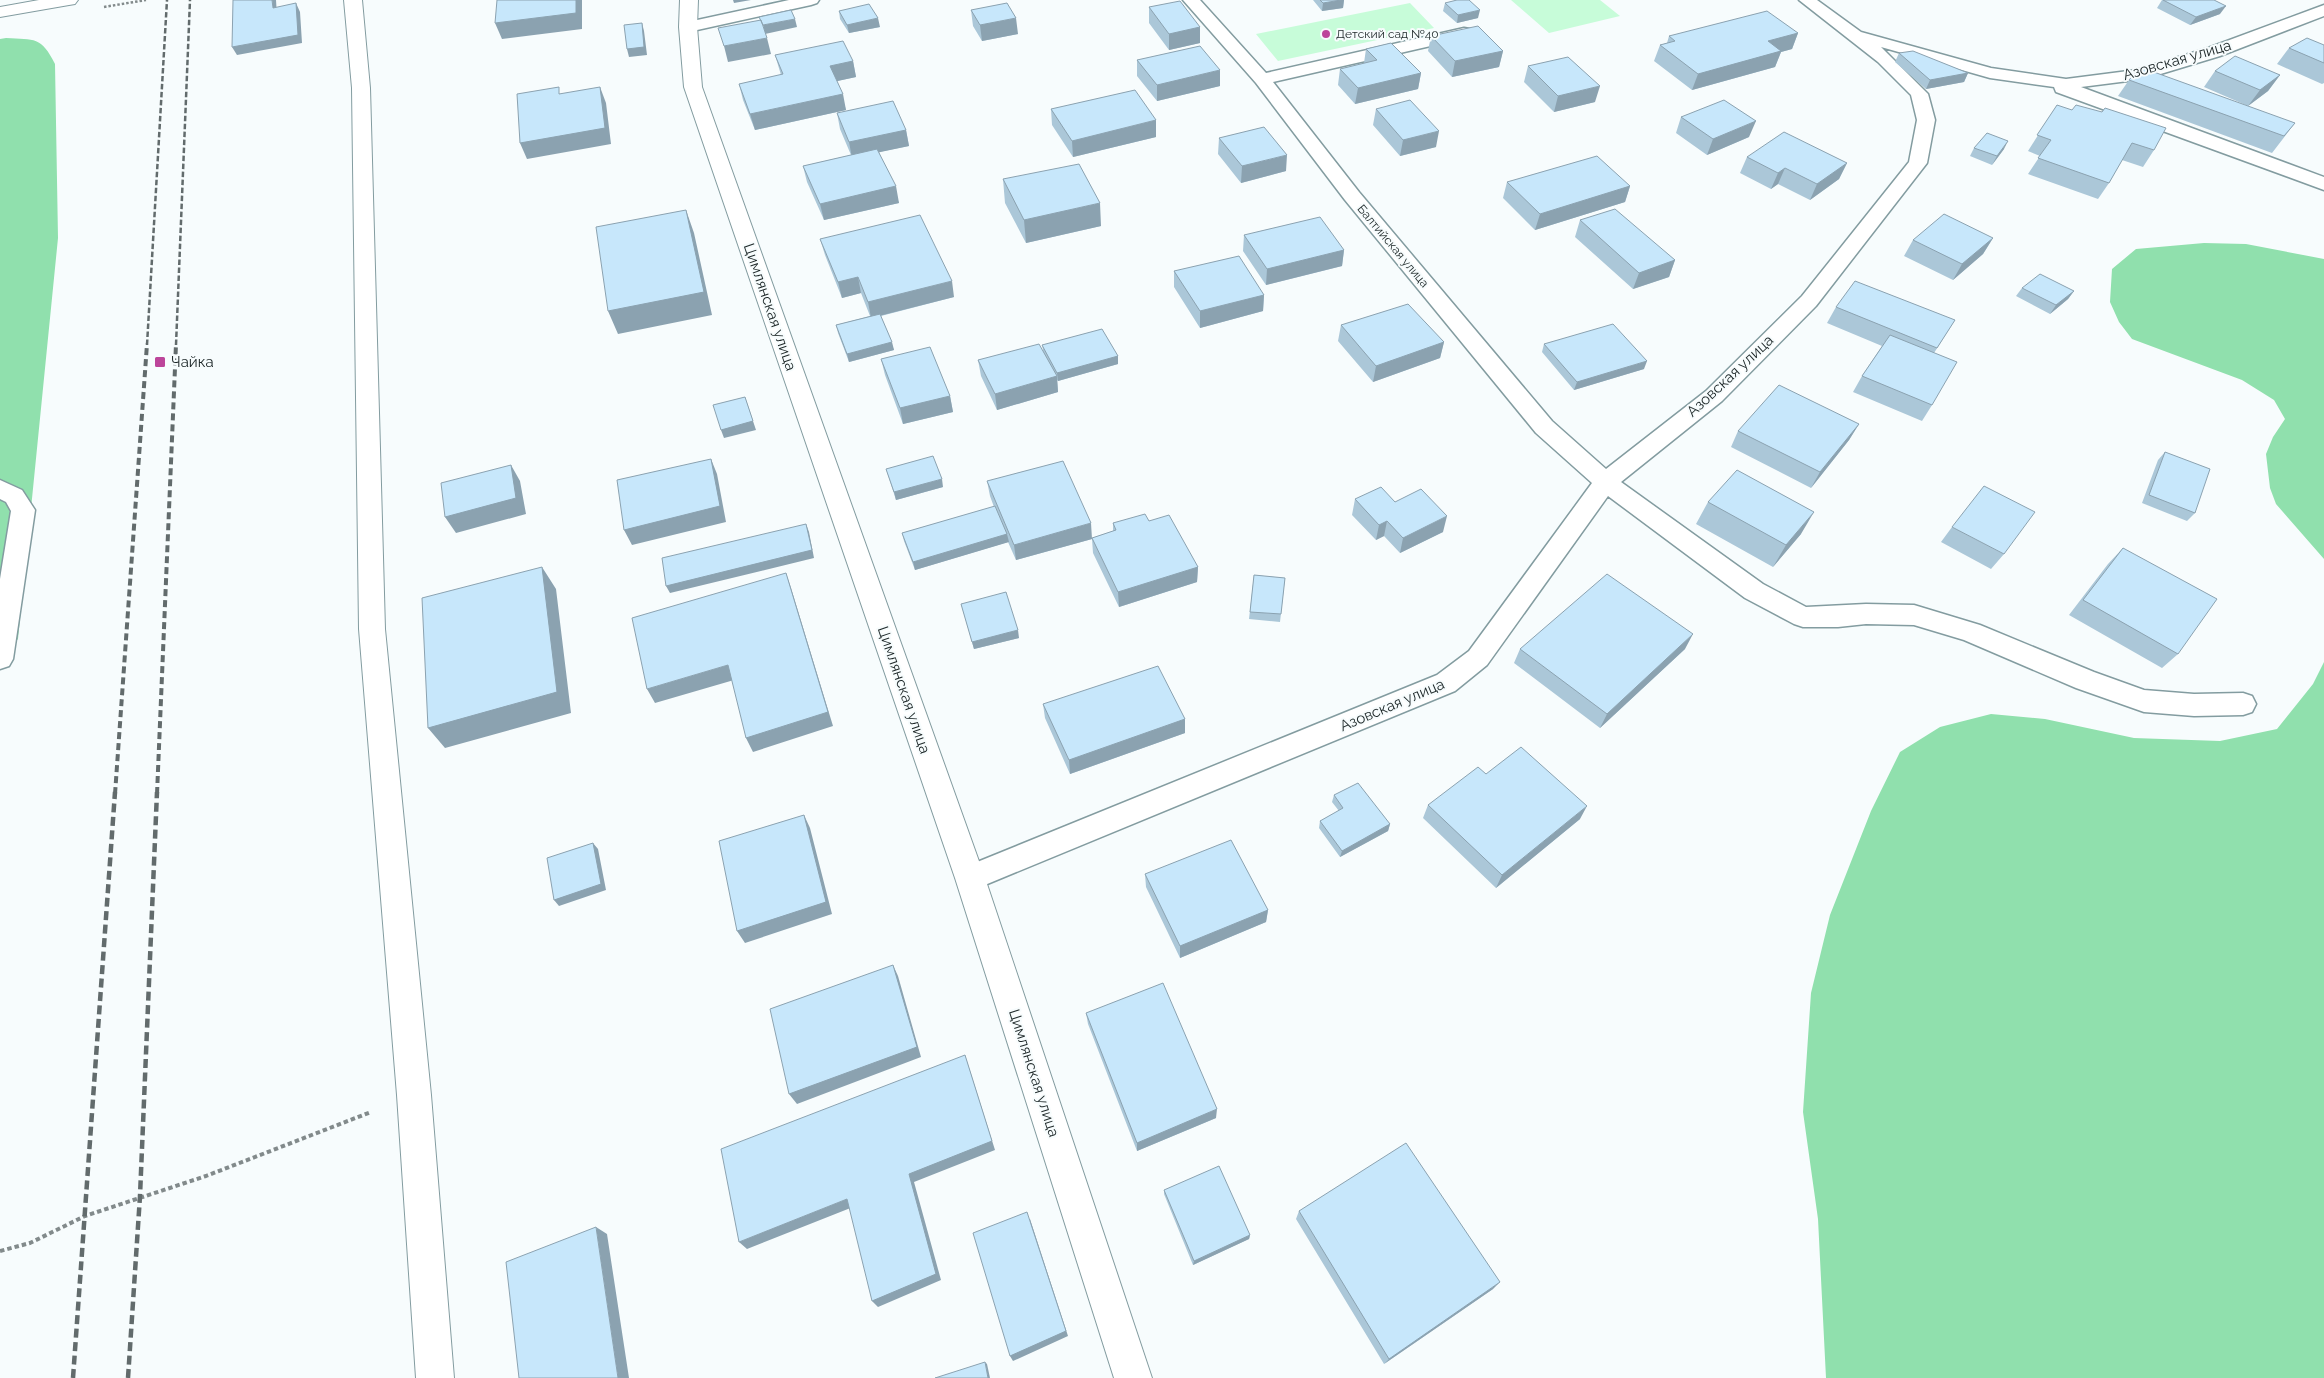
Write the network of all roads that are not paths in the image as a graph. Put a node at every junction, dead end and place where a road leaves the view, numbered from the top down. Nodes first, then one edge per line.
1 (69, 0) edge
2 (354, 0) edge
3 (690, 0) edge
4 (811, 0) edge
5 (1192, 0) edge
6 (1807, 0) edge
7 (2324, 10) edge
8 (0, 12) edge
9 (688, 27) junction
10 (1476, 30) edge
11 (1852, 34) junction
12 (1262, 79) junction
13 (2032, 81) junction
14 (2324, 184) edge
15 (1605, 482) junction
16 (0, 489) edge
17 (0, 659) edge
18 (2244, 704) dead end
19 (970, 878) junction
20 (436, 1378) edge
21 (1133, 1378) edge

1 - 8 street
2 - 20 street
3 - 9 street, Цимлянская улица
4 - 9 lane
5 - 12 lane, Балтийская улица
6 - 11 lane
7 - 13 lane, Азовская улица
9 - 19 street, Цимлянская улица
10 - 12 lane
11 - 13 lane, Азовская улица
11 - 15 lane, Азовская улица
12 - 15 lane, Балтийская улица
13 - 14 lane
15 - 18 lane, Балтийская улица
15 - 19 lane, Азовская улица
16 - 17 lane
19 - 21 street, Цимлянская улица

